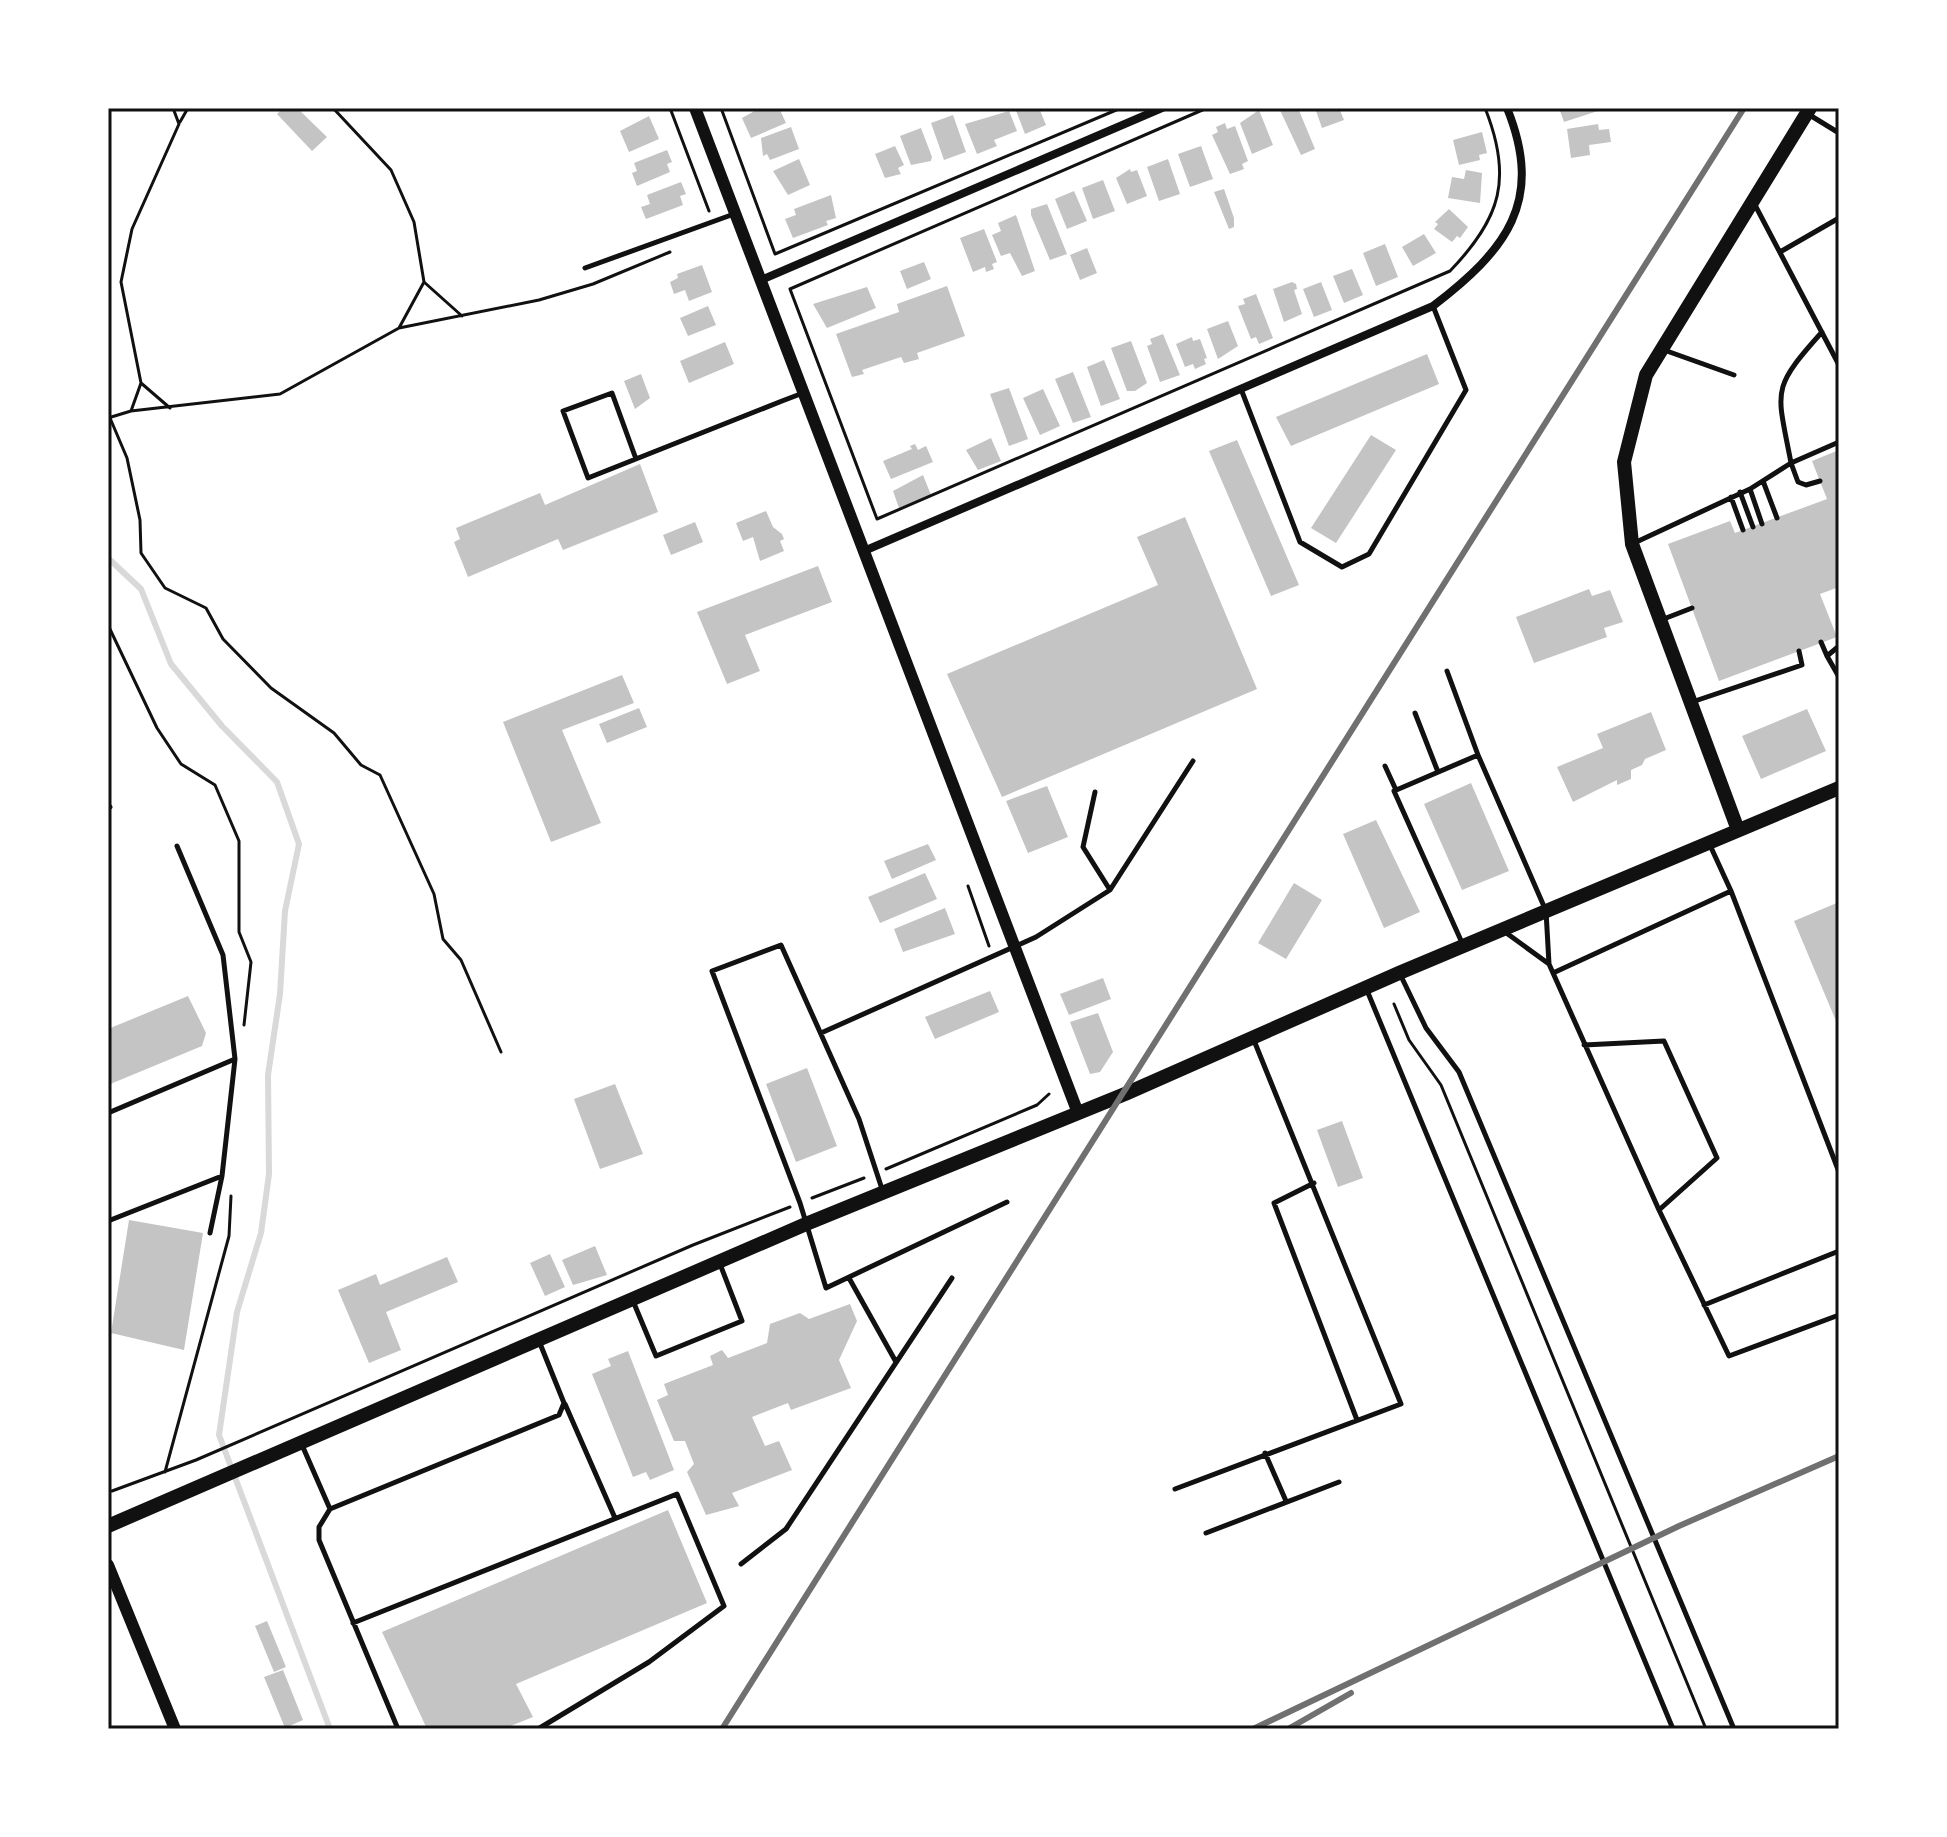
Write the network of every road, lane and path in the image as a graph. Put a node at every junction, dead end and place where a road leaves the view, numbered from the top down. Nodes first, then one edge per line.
1 (173, 108) edge
2 (188, 108) edge
3 (333, 108) edge
4 (670, 108) edge
5 (695, 108) edge
6 (721, 108) edge
7 (1121, 108) edge
8 (1162, 108) edge
9 (1207, 108) edge
10 (1485, 108) edge
11 (1507, 108) edge
12 (1809, 111) edge
13 (179, 124) junction
14 (1839, 133) edge
15 (1752, 200) junction
16 (735, 213) junction
17 (1839, 218) edge
18 (714, 221) junction
19 (1780, 252) junction
20 (585, 268) dead end
21 (761, 280) junction
22 (424, 282) junction
23 (1433, 306) junction
24 (399, 328) junction
25 (1822, 332) junction
26 (1661, 350) junction
27 (1839, 365) edge
28 (1734, 375) dead end
29 (141, 383) junction
30 (1241, 388) junction
31 (804, 393) junction
32 (170, 408) junction
33 (131, 411) junction
34 (109, 418) edge
35 (1839, 442) edge
36 (636, 459) junction
37 (1791, 463) junction
38 (1763, 481) junction
39 (1820, 481) dead end
40 (1750, 489) junction
41 (1740, 492) junction
42 (1731, 497) junction
43 (1777, 518) dead end
44 (1762, 524) dead end
45 (1753, 527) dead end
46 (1743, 530) dead end
47 (1632, 544) junction
48 (864, 551) junction
49 (1692, 608) dead end
50 (1660, 620) junction
51 (108, 625) edge
52 (1821, 642) dead end
53 (1839, 646) edge
54 (1799, 651) dead end
55 (1827, 656) junction
56 (1447, 671) dead end
57 (1839, 677) edge
58 (1691, 703) junction
59 (1415, 713) dead end
60 (1478, 755) junction
61 (1193, 761) dead end
62 (1385, 766) dead end
63 (1438, 772) junction
64 (1839, 788) edge
65 (1396, 790) junction
66 (1095, 792) dead end
67 (1738, 830) junction
68 (1708, 842) junction
69 (177, 846) dead end
70 (968, 886) dead end
71 (1110, 890) junction
72 (1731, 891) junction
73 (1546, 911) junction
74 (1504, 931) junction
75 (1463, 946) junction
76 (1015, 948) junction
77 (993, 957) junction
78 (1549, 964) junction
79 (1399, 973) junction
80 (1553, 973) junction
81 (1366, 987) junction
82 (1394, 1004) dead end
83 (821, 1033) junction
84 (243, 1037) dead end
85 (1253, 1037) junction
86 (1584, 1045) junction
87 (501, 1052) dead end
88 (235, 1059) junction
89 (1049, 1094) dead end
90 (108, 1113) edge
91 (1078, 1113) junction
92 (1839, 1172) edge
93 (876, 1173) junction
94 (222, 1176) junction
95 (1314, 1183) junction
96 (232, 1190) dead end
97 (883, 1194) junction
98 (1007, 1202) dead end
99 (800, 1203) junction
100 (1659, 1210) junction
101 (108, 1221) edge
102 (806, 1224) junction
103 (210, 1233) dead end
104 (1839, 1251) edge
105 (719, 1262) junction
106 (849, 1278) junction
107 (952, 1278) dead end
108 (632, 1300) junction
109 (1704, 1305) junction
110 (1839, 1315) edge
111 (538, 1341) junction
112 (896, 1362) junction
113 (564, 1403) junction
114 (1357, 1420) junction
115 (301, 1444) junction
116 (1265, 1453) junction
117 (165, 1472) junction
118 (1339, 1482) dead end
119 (1175, 1489) dead end
120 (112, 1491) dead end
121 (1286, 1501) junction
122 (330, 1509) junction
123 (615, 1518) junction
124 (108, 1526) edge
125 (1206, 1533) dead end
126 (741, 1564) dead end
127 (108, 1565) edge
128 (353, 1623) junction
129 (175, 1729) edge
130 (398, 1729) edge
131 (538, 1729) edge
132 (1673, 1729) edge
133 (1706, 1729) edge
134 (1734, 1729) edge

1 - 13 path
2 - 13 path
3 - 22 path
4 - 18 path
5 - 16 street
6 - 7 path
8 - 21 street
9 - 10 path
11 - 23 street
12 - 14 lane
12 - 15 main road
13 - 29 path
15 - 19 lane
15 - 26 main road
16 - 18 lane
16 - 21 street
17 - 19 lane
18 - 20 lane
19 - 25 lane
21 - 31 street
22 - 24 path
22 - 24 path
23 - 30 street
23 - 30 lane
24 - 32 path
25 - 27 lane
25 - 37 lane
26 - 28 lane
26 - 47 main road
29 - 32 path
29 - 33 path
30 - 48 street
31 - 36 lane
31 - 48 street
32 - 33 path
33 - 34 path
34 - 87 path
35 - 37 lane
36 - 36 lane
37 - 38 lane
37 - 39 lane
38 - 40 lane
38 - 43 lane
40 - 41 lane
40 - 44 lane
41 - 42 lane
41 - 45 lane
42 - 46 lane
42 - 47 lane
47 - 50 main road
48 - 76 street
49 - 50 lane
50 - 58 main road
51 - 84 path
52 - 55 lane
53 - 55 lane
54 - 58 lane
55 - 57 lane
56 - 60 lane
58 - 67 main road
59 - 63 lane
60 - 63 lane
60 - 73 lane
61 - 71 lane
62 - 65 lane
63 - 65 lane
64 - 67 main road
65 - 75 lane
66 - 71 lane
67 - 68 main road
68 - 72 lane
68 - 73 main road
69 - 88 lane
70 - 77 path
71 - 76 lane
72 - 80 lane
72 - 92 lane
73 - 74 main road
73 - 78 lane
74 - 75 main road
74 - 78 lane
75 - 79 main road
76 - 77 lane
76 - 91 street
77 - 83 lane
78 - 80 lane
79 - 81 main road
79 - 134 lane
80 - 86 lane
81 - 85 main road
81 - 132 lane
82 - 133 path
83 - 93 lane
83 - 99 lane
85 - 91 main road
85 - 95 lane
86 - 100 lane
86 - 100 lane
88 - 90 lane
88 - 94 lane
89 - 93 path
91 - 97 main road
93 - 97 lane
93 - 99 path
94 - 101 lane
94 - 103 lane
95 - 114 lane
95 - 114 lane
96 - 117 path
97 - 102 main road
98 - 106 lane
99 - 102 lane
99 - 117 path
100 - 109 lane
102 - 105 main road
102 - 106 lane
104 - 109 lane
105 - 108 main road
105 - 108 lane
106 - 112 lane
107 - 112 lane
108 - 111 main road
109 - 110 lane
111 - 113 lane
111 - 115 main road
112 - 126 lane
113 - 122 lane
113 - 123 lane
114 - 116 lane
115 - 122 lane
115 - 124 main road
116 - 119 lane
116 - 121 lane
117 - 120 path
118 - 121 lane
121 - 125 lane
122 - 128 lane
123 - 128 lane
123 - 131 lane
127 - 129 street
128 - 130 lane

